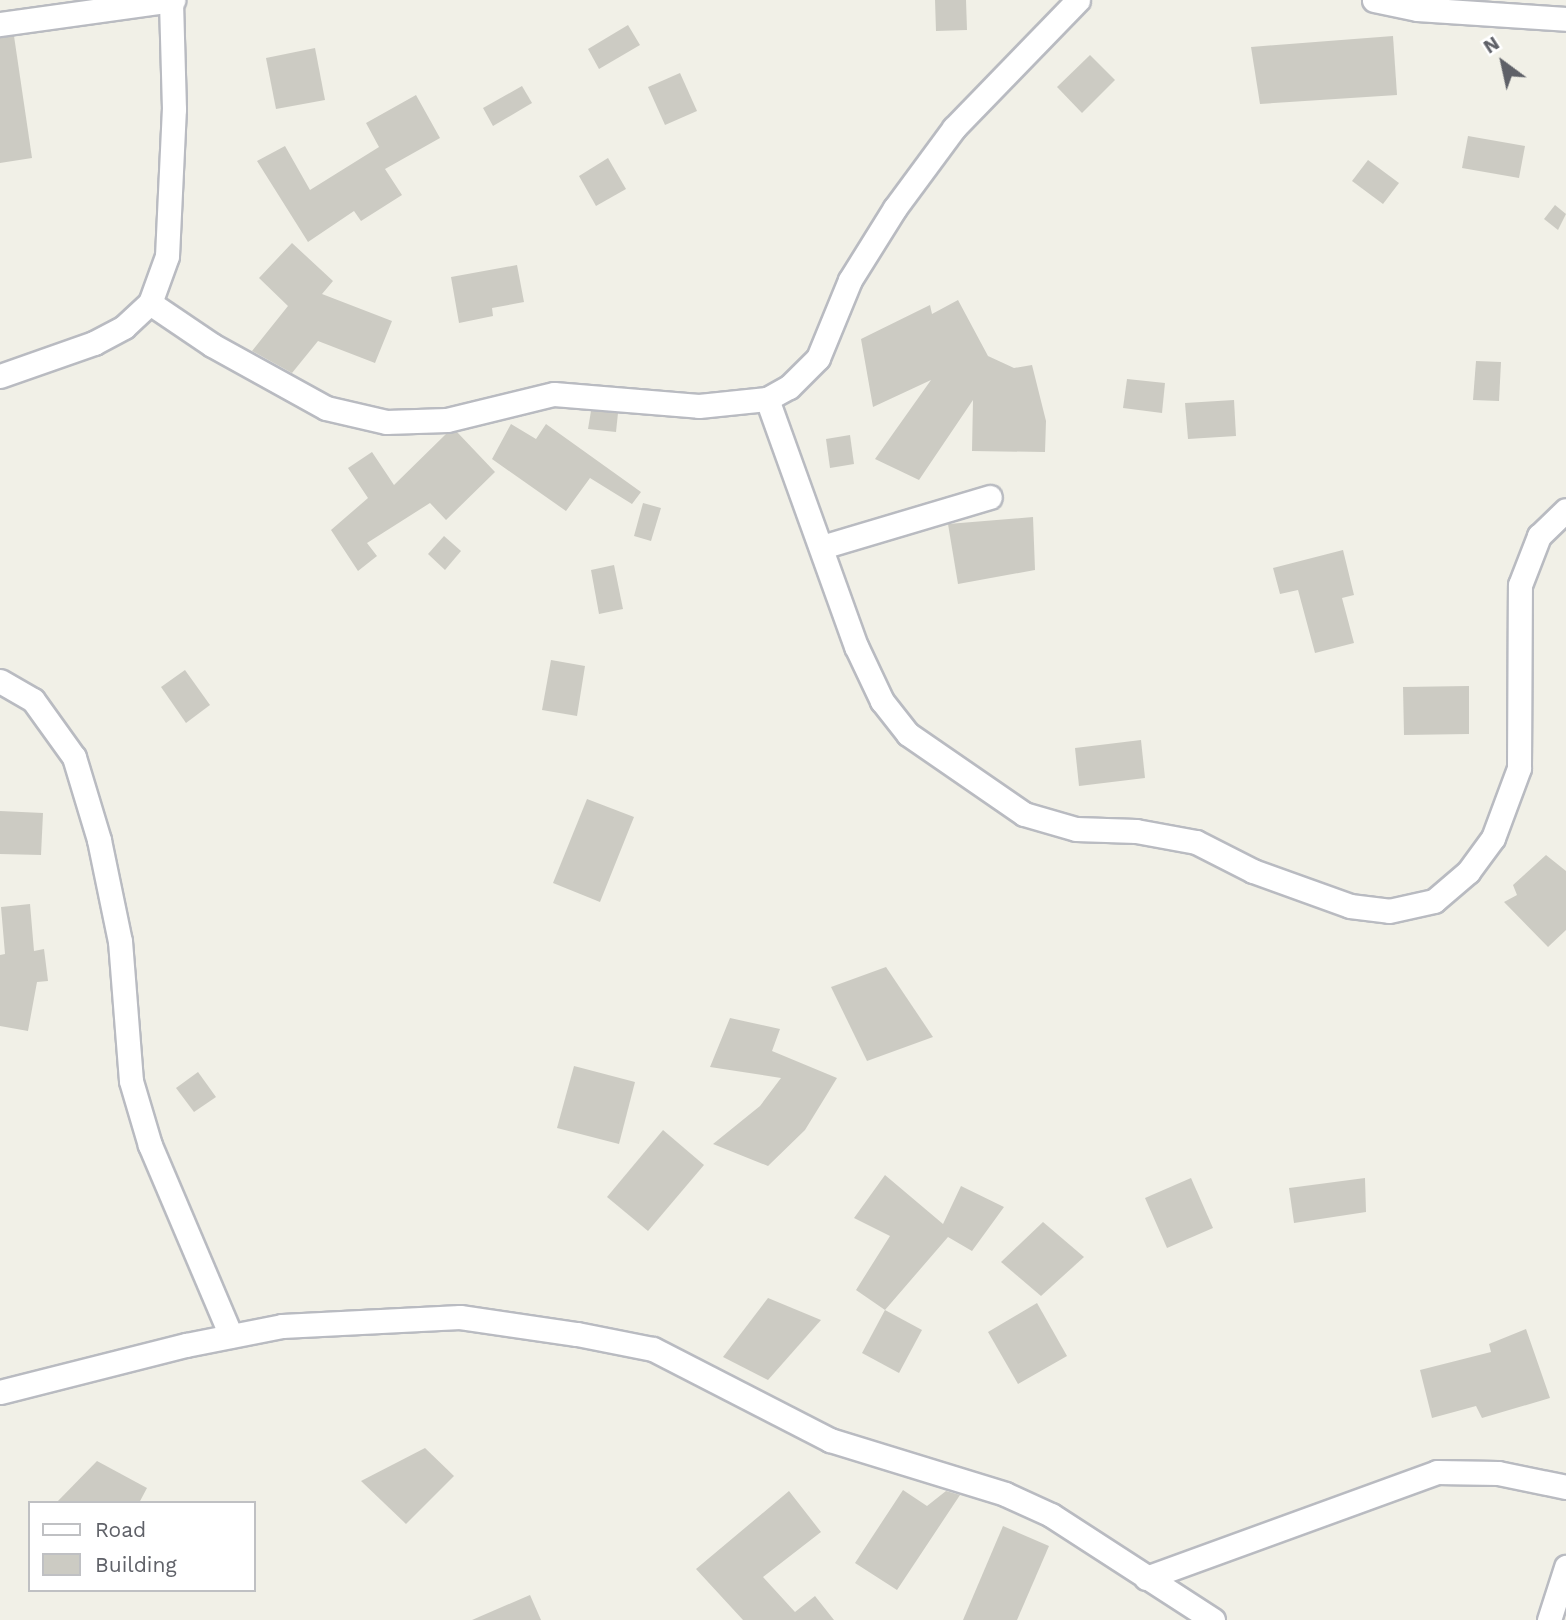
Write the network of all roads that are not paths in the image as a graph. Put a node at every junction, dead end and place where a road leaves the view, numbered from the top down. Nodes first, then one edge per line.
1 (172, 0) edge
2 (1077, 0) edge
3 (1374, 0) edge
4 (1566, 19) edge
5 (0, 24) edge
6 (150, 303) junction
7 (0, 376) edge
8 (767, 399) junction
9 (990, 497) dead end
10 (1566, 510) edge
11 (821, 547) junction
12 (0, 681) edge
13 (231, 1336) junction
14 (0, 1392) edge
15 (1566, 1487) edge
16 (1566, 1567) edge
17 (1146, 1578) junction
18 (1213, 1620) edge
19 (1549, 1620) edge

1 - 5 street
1 - 6 street
2 - 8 street
3 - 4 street
6 - 7 street
6 - 8 street
8 - 11 street
9 - 11 street
10 - 11 street
12 - 13 street
13 - 14 street
13 - 17 street
15 - 17 street
16 - 19 street
17 - 18 street

